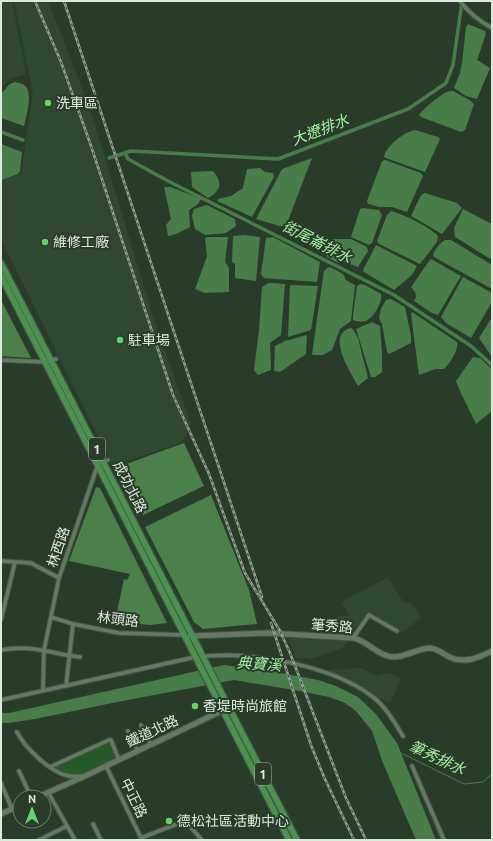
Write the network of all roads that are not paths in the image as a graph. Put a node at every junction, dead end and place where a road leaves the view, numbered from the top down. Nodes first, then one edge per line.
1 (460, 1) edge
2 (492, 28) edge
3 (1, 263) edge
4 (1, 276) edge
5 (53, 359) junction
6 (1, 360) edge
7 (44, 362) junction
8 (103, 462) junction
9 (1, 561) edge
10 (15, 562) junction
11 (59, 578) junction
12 (51, 617) junction
13 (1, 620) edge
14 (73, 624) junction
15 (398, 631) dead end
16 (184, 635) junction
17 (192, 636) junction
18 (353, 638) junction
19 (1, 650) edge
20 (44, 650) junction
21 (492, 651) edge
22 (70, 656) junction
23 (80, 657) dead end
24 (205, 657) junction
25 (191, 658) dead end
26 (66, 686) junction
27 (43, 691) junction
28 (1, 700) edge
29 (230, 707) junction
30 (223, 710) junction
31 (141, 725) dead end
32 (128, 731) dead end
33 (17, 732) dead end
34 (402, 736) dead end
35 (151, 745) junction
36 (138, 751) junction
37 (119, 760) junction
38 (106, 766) junction
39 (412, 766) dead end
40 (50, 767) junction
41 (19, 771) dead end
42 (85, 776) junction
43 (1, 783) edge
44 (27, 789) edge
45 (52, 790) edge
46 (52, 799) edge
47 (12, 809) joint
48 (1, 814) edge
49 (93, 824) dead end
50 (67, 826) junction
51 (142, 839) edge
52 (39, 840) edge
53 (75, 840) edge
54 (101, 840) edge
55 (202, 840) edge
56 (289, 840) edge
57 (296, 840) edge
58 (444, 840) edge

1 - 2 street
3 - 5 main road, 成功北路 / 1
4 - 7 main road, 成功北路 / 1
5 - 7 street
5 - 8 main road, 成功北路 / 1
6 - 7 street
7 - 8 main road, 成功北路 / 1
8 - 11 street, 林西路
8 - 16 main road, 成功北路 / 1
8 - 17 main road, 成功北路 / 1
9 - 10 street
10 - 11 street
10 - 13 street
11 - 12 street, 林西路
12 - 14 street, 林頭路
12 - 20 street, 林西路
14 - 16 street, 林頭路
14 - 22 street
15 - 18 street
16 - 17 street, 筆秀路
16 - 30 main road, 成功北路 / 1
17 - 18 street, 筆秀路
17 - 24 main road, 成功北路 / 1
18 - 21 street, 筆秀路
19 - 20 street
20 - 22 street
20 - 27 street, 林西路
22 - 23 street
22 - 26 street
24 - 29 main road, 1
24 - 34 street
25 - 26 street
26 - 27 street
27 - 28 street
29 - 30 street, 鐵道北路
29 - 57 main road, 1
30 - 35 street, 鐵道北路
30 - 56 main road, 1
31 - 35 street
32 - 36 street
33 - 40 street
35 - 36 street, 鐵道北路
36 - 37 street, 鐵道北路
37 - 38 street, 鐵道北路
37 - 40 street
38 - 42 street, 鐵道北路
38 - 51 street, 中正路
39 - 58 street
40 - 42 street
41 - 44 street
42 - 45 street, 鐵道北路
43 - 47 street
46 - 50 street
47 - 48 street
49 - 54 street
50 - 52 street
50 - 53 street
51 - 55 street

